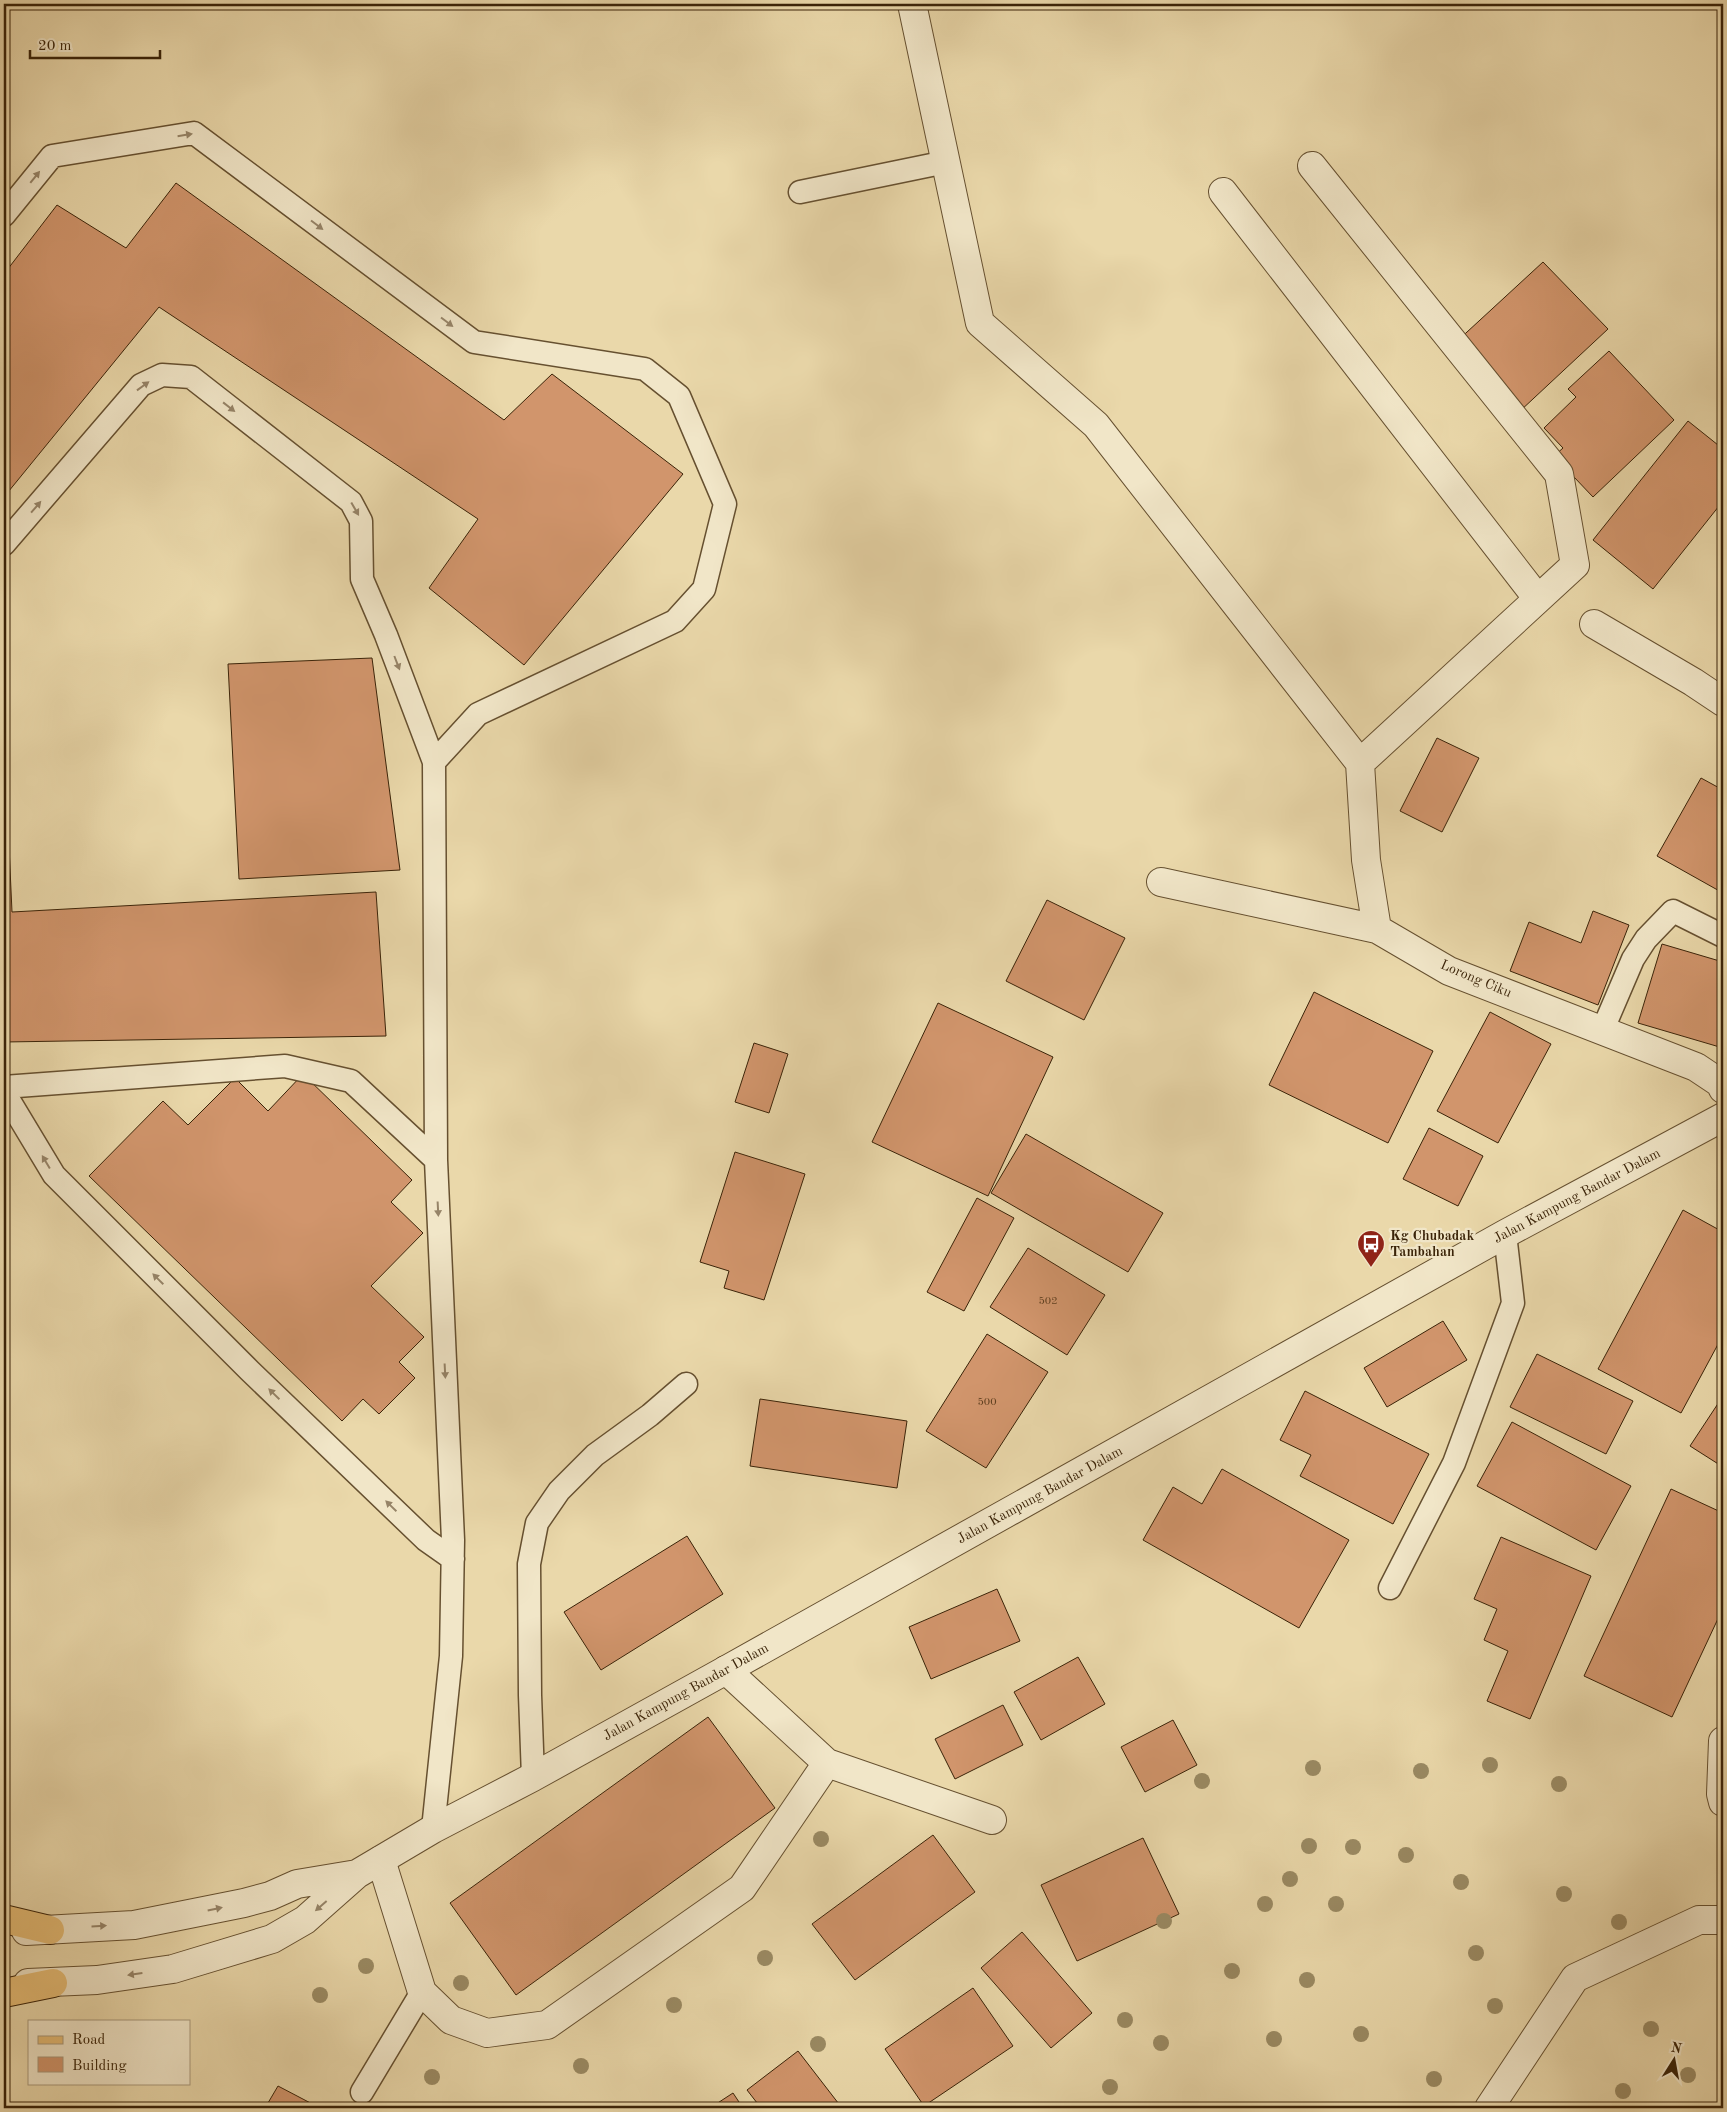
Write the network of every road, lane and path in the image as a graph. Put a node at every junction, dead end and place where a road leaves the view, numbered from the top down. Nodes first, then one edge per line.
1 (912, 4) edge
2 (946, 162) junction
3 (1312, 166) dead end
4 (800, 192) dead end
5 (1223, 192) dead end
6 (4, 215) edge
7 (4, 544) edge
8 (1538, 599) junction
9 (1594, 624) dead end
10 (1723, 702) edge
11 (434, 762) junction
12 (1360, 763) junction
13 (1161, 882) dead end
14 (1377, 929) junction
15 (1723, 936) edge
16 (1603, 1029) junction
17 (4, 1087) edge
18 (1723, 1088) edge
19 (4, 1092) edge
20 (1723, 1117) edge
21 (436, 1160) junction
22 (1505, 1234) junction
23 (686, 1384) dead end
24 (453, 1559) junction
25 (1390, 1588) dead end
26 (726, 1670) junction
27 (1723, 1741) edge
28 (827, 1763) junction
29 (533, 1777) junction
30 (1723, 1802) edge
31 (992, 1820) dead end
32 (433, 1829) junction
33 (382, 1860) junction
34 (357, 1874) junction
35 (4, 1919) edge
36 (1723, 1920) edge
37 (50, 1930) junction
38 (4, 1931) edge
39 (53, 1983) junction
40 (4, 1984) edge
41 (422, 1992) junction
42 (4, 1993) edge
43 (362, 2092) dead end
44 (1489, 2108) edge

1 - 2 street
2 - 4 lane
2 - 12 street
3 - 8 street
5 - 8 street
6 -> 11 lane
7 -> 11 lane
8 - 12 street
9 - 10 street
11 - 21 lane
12 - 14 street
13 - 14 street, Lorong Ciku
14 - 16 street, Lorong Ciku
15 - 16 lane
16 - 18 street, Lorong Ciku
17 - 21 lane
24 -> 19 lane
20 - 22 street, Jalan Kampung Bandar Dalam
21 -> 24 lane
22 - 25 lane
22 - 26 street, Jalan Kampung Bandar Dalam
23 - 29 lane
24 - 32 lane
26 - 28 street
26 - 29 street, Jalan Kampung Bandar Dalam
27 - 30 street
28 - 31 street
28 - 41 street
29 - 32 street, Jalan Kampung Bandar Dalam
32 - 33 street, Jalan Kampung Bandar Dalam
33 - 34 street, Jalan Kampung Bandar Dalam
33 - 41 street
37 -> 34 street, Jalan Kampung Bandar Dalam
34 -> 39 street, Jalan Kampung Bandar Dalam
35 - 37 main road
36 - 44 street
37 - 38 street, Jalan Kampung Bandar Dalam
39 - 40 street, Jalan Kampung Bandar Dalam
39 - 42 main road
41 - 43 lane

